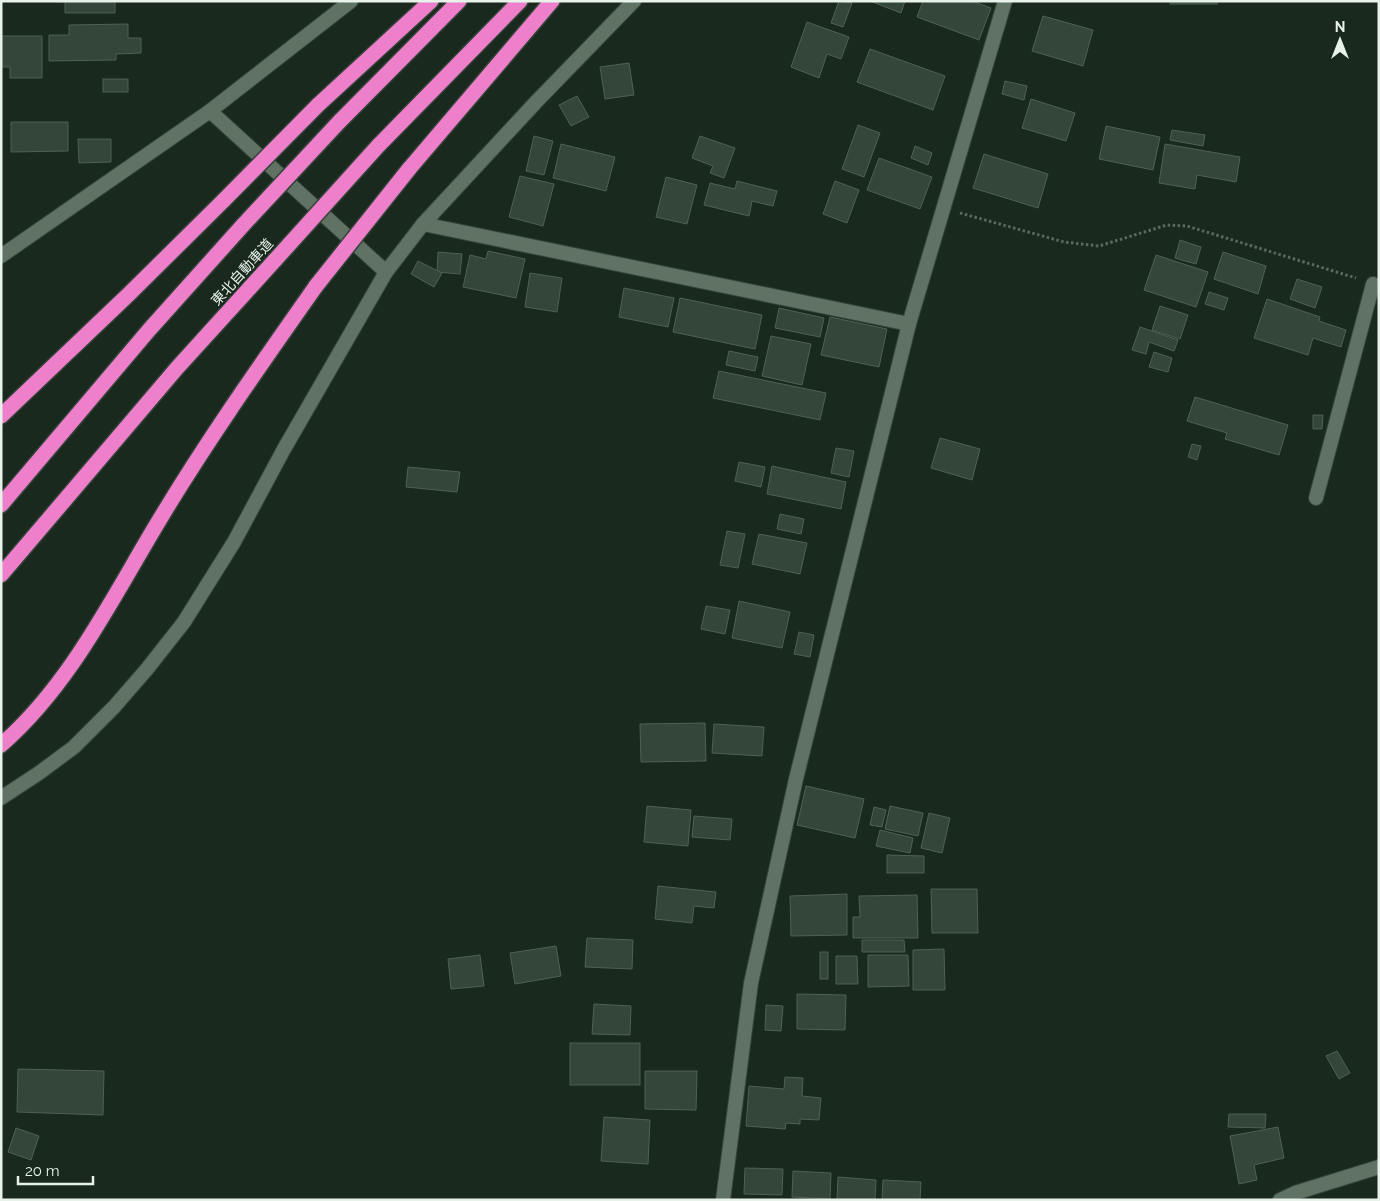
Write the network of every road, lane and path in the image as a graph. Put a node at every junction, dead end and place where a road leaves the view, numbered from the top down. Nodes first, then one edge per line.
1 (351, 1) edge
2 (431, 1) edge
3 (459, 1) edge
4 (520, 1) edge
5 (552, 1) edge
6 (634, 1) edge
7 (1005, 1) edge
8 (210, 111) junction
9 (960, 213) dead end
10 (423, 224) junction
11 (1, 256) edge
12 (386, 272) junction
13 (1373, 284) joint
14 (909, 324) junction
15 (1, 416) edge
16 (1316, 498) dead end
17 (1, 505) edge
18 (1, 576) edge
19 (1, 745) edge
20 (1, 798) edge
21 (1379, 1167) edge
22 (723, 1200) edge
23 (1280, 1200) edge

1 - 8 street
2 - 15 highway, bridge
3 - 17 highway, bridge
4 - 18 highway, 東北自動車道, bridge
5 - 19 highway, bridge
6 - 10 street
7 - 14 street
8 - 11 street
8 - 12 street
9 - 13 path
10 - 12 street
10 - 14 street
12 - 20 street
13 - 16 street
14 - 22 street
21 - 23 street

